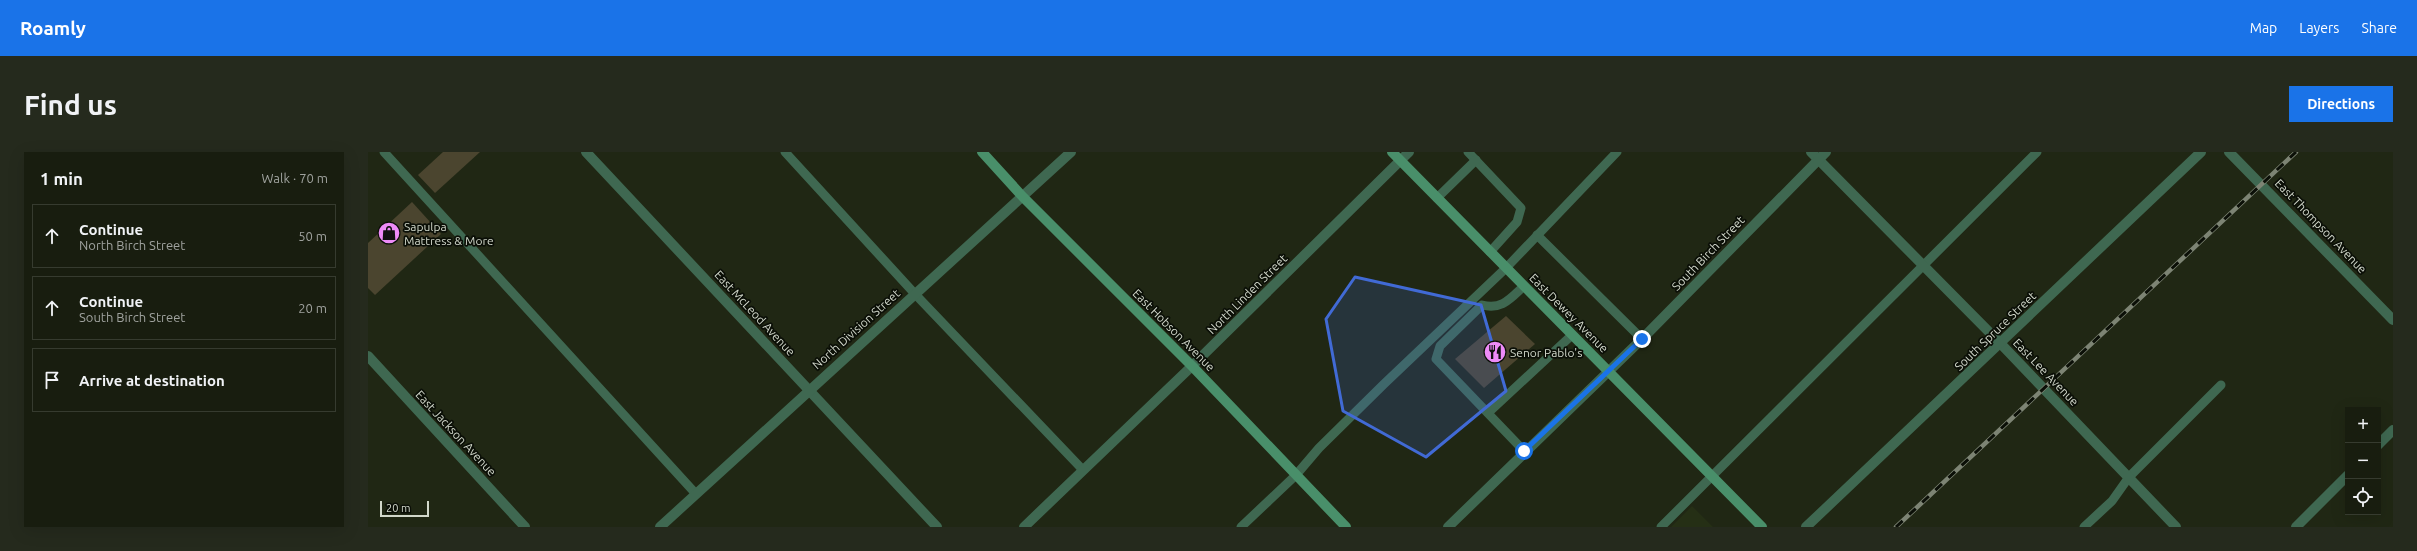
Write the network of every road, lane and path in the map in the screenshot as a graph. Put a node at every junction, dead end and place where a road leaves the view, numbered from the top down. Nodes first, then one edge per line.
1 (384, 152) edge
2 (586, 152) edge
3 (785, 152) edge
4 (982, 152) edge
5 (1072, 152) edge
6 (1392, 152) edge
7 (1409, 152) edge
8 (1468, 152) edge
9 (1617, 152) edge
10 (1811, 152) edge
11 (1826, 152) edge
12 (2037, 152) edge
13 (2201, 152) edge
14 (2230, 152) edge
15 (1476, 160) junction
16 (1818, 160) junction
17 (1400, 161) junction
18 (1023, 197) junction
19 (1437, 198) junction
20 (1537, 235) junction
21 (1490, 252) junction
22 (1923, 267) junction
23 (1506, 268) junction
24 (1524, 286) junction
25 (916, 294) junction
26 (2393, 320) edge
27 (1572, 335) junction
28 (1642, 339) junction
29 (2001, 344) junction
30 (368, 356) edge
31 (1192, 366) junction
32 (1608, 372) junction
33 (2222, 385) dead end
34 (808, 390) junction
35 (1488, 413) junction
36 (2393, 430) edge
37 (2380, 443) edge
38 (1524, 451) junction
39 (1083, 470) junction
40 (1296, 475) junction
41 (1711, 476) junction
42 (2129, 477) junction
43 (2345, 478) edge
44 (696, 494) junction
45 (526, 527) edge
46 (660, 527) edge
47 (937, 527) edge
48 (1024, 527) edge
49 (1241, 527) edge
50 (1346, 527) edge
51 (1448, 527) edge
52 (1661, 527) edge
53 (1762, 527) edge
54 (1806, 527) edge
55 (2084, 527) edge
56 (2176, 527) edge
57 (2296, 527) edge

1 - 44 lane
2 - 34 street, East McLeod Avenue
3 - 25 lane
4 - 18 main road, East Hobson Avenue
5 - 18 street, North Division Street
6 - 17 main road, East Dewey Avenue
7 - 17 street, North Linden Street
8 - 15 lane
9 - 20 lane
10 - 16 street, East Lee Avenue
11 - 16 street, South Birch Street
12 - 22 lane
13 - 29 street, South Spruce Street
14 - 26 street, East Thompson Avenue
15 - 19 lane
15 - 21 lane
16 - 22 street, East Lee Avenue
16 - 28 street, South Birch Street
17 - 19 main road, East Dewey Avenue
17 - 31 street, North Linden Street
18 - 25 street, North Division Street
18 - 31 main road, East Hobson Avenue
19 - 21 main road, East Dewey Avenue
20 - 23 lane
20 - 28 lane
21 - 23 main road, East Dewey Avenue
22 - 29 street, East Lee Avenue
22 - 41 lane
23 - 24 main road, East Dewey Avenue
23 - 40 lane
24 - 27 main road, East Dewey Avenue
24 - 35 lane
25 - 34 street, North Division Street
25 - 39 lane
27 - 32 main road, East Dewey Avenue
27 - 35 lane
28 - 32 street, South Birch Street
29 - 42 street, East Lee Avenue
29 - 54 street, South Spruce Street
30 - 45 street, East Jackson Avenue
31 - 39 street, North Linden Street
31 - 40 main road, East Hobson Avenue
32 - 38 street, South Birch Street
32 - 41 main road, East Dewey Avenue
33 - 42 lane
34 - 44 street, North Division Street
34 - 47 street, East McLeod Avenue
35 - 38 lane
36 - 37 street
38 - 51 street, South Birch Street
39 - 48 street, North Linden Street
40 - 49 lane
40 - 50 main road, East Hobson Avenue
41 - 52 lane
41 - 53 main road, East Dewey Avenue
42 - 55 lane
42 - 56 street, East Lee Avenue
43 - 57 street
44 - 46 street, North Division Street

